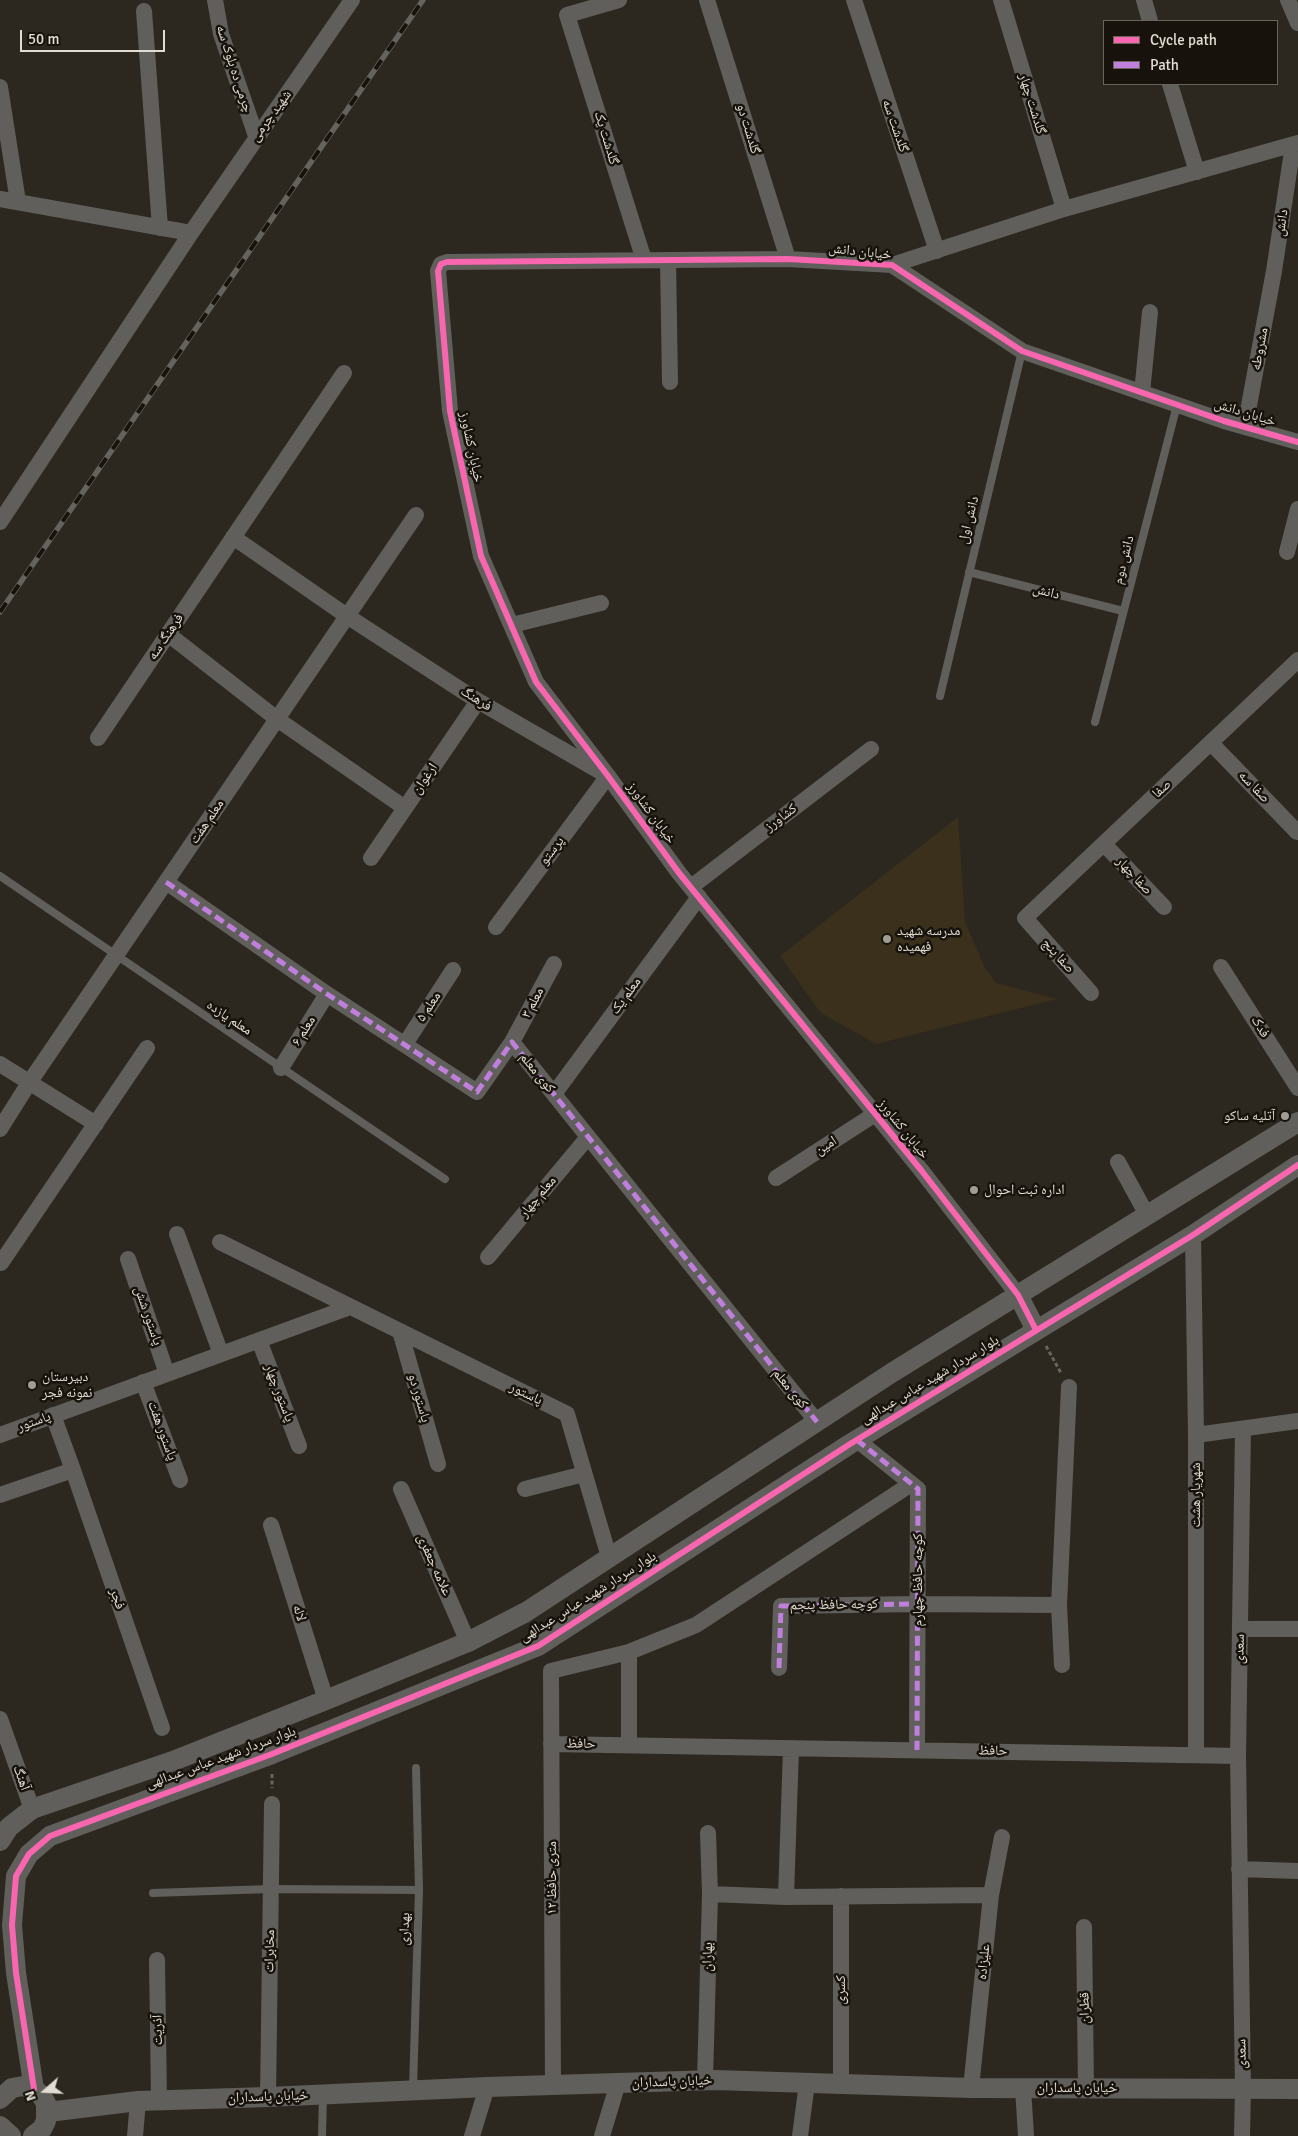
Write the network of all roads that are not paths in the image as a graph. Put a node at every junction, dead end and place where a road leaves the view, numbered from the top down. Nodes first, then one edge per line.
1 (215, 0) edge
2 (352, 0) edge
3 (618, 0) edge
4 (707, 0) edge
5 (854, 0) edge
6 (1001, 0) edge
7 (1144, 0) edge
8 (1288, 0) edge
9 (144, 11) dead end
10 (1150, 20) edge
11 (1298, 22) edge
12 (1170, 85) edge
13 (0, 87) edge
14 (256, 136) junction
15 (1296, 144) edge
16 (1197, 172) junction
17 (0, 199) edge
18 (18, 202) junction
19 (1064, 209) junction
20 (160, 228) junction
21 (191, 233) junction
22 (937, 251) junction
23 (788, 259) junction
24 (644, 260) junction
25 (668, 260) junction
26 (441, 264) joint
27 (892, 264) junction
28 (1274, 271) joint
29 (1150, 312) dead end
30 (1022, 351) junction
31 (344, 372) dead end
32 (670, 382) dead end
33 (1142, 393) junction
34 (1177, 405) junction
35 (1245, 427) junction
36 (1298, 442) edge
37 (1298, 509) edge
38 (416, 516) dead end
39 (0, 522) edge
40 (233, 537) junction
41 (1287, 552) dead end
42 (969, 572) junction
43 (601, 603) dead end
44 (1123, 611) junction
45 (347, 616) junction
46 (512, 625) junction
47 (168, 634) junction
48 (1297, 663) edge
49 (940, 696) dead end
50 (478, 701) junction
51 (277, 719) junction
52 (1095, 722) dead end
53 (98, 738) dead end
54 (1211, 743) junction
55 (871, 749) dead end
56 (608, 776) junction
57 (405, 808) junction
58 (1297, 832) edge
59 (1104, 844) junction
60 (371, 858) dead end
61 (0, 876) edge
62 (166, 882) junction
63 (695, 892) junction
64 (1164, 908) dead end
65 (1025, 918) joint
66 (496, 927) dead end
67 (116, 955) junction
68 (554, 964) dead end
69 (1222, 966) dead end
70 (452, 970) dead end
71 (1091, 993) dead end
72 (327, 994) junction
73 (512, 1042) junction
74 (405, 1044) junction
75 (147, 1048) dead end
76 (0, 1064) edge
77 (281, 1068) junction
78 (29, 1083) junction
79 (1298, 1088) edge
80 (554, 1094) junction
81 (875, 1114) junction
82 (1298, 1122) edge
83 (96, 1124) junction
84 (0, 1129) edge
85 (588, 1137) junction
86 (1118, 1162) dead end
87 (1298, 1165) edge
88 (776, 1178) dead end
89 (445, 1179) dead end
90 (1147, 1216) junction
91 (177, 1234) dead end
92 (1192, 1235) junction
93 (220, 1242) dead end
94 (488, 1257) dead end
95 (128, 1259) dead end
96 (1, 1263) dead end
97 (1018, 1296) junction
98 (350, 1307) junction
99 (1036, 1330) junction
100 (400, 1331) junction
101 (258, 1340) junction
102 (221, 1354) junction
103 (167, 1374) junction
104 (144, 1382) junction
105 (1069, 1387) road end
106 (54, 1415) junction
107 (817, 1422) junction
108 (1298, 1422) edge
109 (1242, 1429) junction
110 (0, 1434) edge
111 (1196, 1435) junction
112 (857, 1440) junction
113 (299, 1446) dead end
114 (438, 1464) dead end
115 (72, 1470) junction
116 (584, 1474) junction
117 (180, 1480) dead end
118 (911, 1484) junction
119 (400, 1488) dead end
120 (525, 1489) dead end
121 (0, 1494) edge
122 (271, 1525) dead end
123 (609, 1558) junction
124 (917, 1604) junction
125 (1059, 1605) junction
126 (1240, 1629) junction
127 (1298, 1629) edge
128 (468, 1642) junction
129 (629, 1652) junction
130 (1062, 1665) dead end
131 (779, 1668) dead end
132 (326, 1700) junction
133 (0, 1719) edge
134 (162, 1728) dead end
135 (551, 1744) junction
136 (629, 1745) junction
137 (791, 1748) junction
138 (917, 1750) junction
139 (1196, 1755) junction
140 (1238, 1756) junction
141 (416, 1768) dead end
142 (272, 1804) road end
143 (32, 1809) junction
144 (708, 1832) dead end
145 (1002, 1837) dead end
146 (0, 1841) edge
147 (1240, 1869) junction
148 (1298, 1871) edge
149 (270, 1889) junction
150 (419, 1890) junction
151 (153, 1893) dead end
152 (710, 1894) junction
153 (841, 1896) junction
154 (990, 1896) junction
155 (786, 1897) junction
156 (1084, 1927) dead end
157 (157, 1960) dead end
158 (705, 2081) junction
159 (618, 2083) junction
160 (807, 2083) junction
161 (842, 2084) junction
162 (553, 2085) junction
163 (487, 2087) junction
164 (971, 2088) junction
165 (1023, 2088) junction
166 (1086, 2088) junction
167 (34, 2089) junction
168 (1243, 2089) junction
169 (1298, 2089) edge
170 (413, 2090) junction
171 (1, 2093) edge
172 (323, 2095) junction
173 (268, 2098) junction
174 (159, 2100) junction
175 (138, 2101) junction
176 (0, 2126) edge
177 (42, 2128) edge
178 (11, 2136) edge
179 (135, 2136) edge
180 (322, 2136) edge
181 (472, 2136) edge
182 (602, 2136) edge
183 (800, 2136) edge
184 (1026, 2136) edge
185 (1242, 2136) edge

1 - 14 street, چرمی ده بلوک سه
2 - 14 street, شهید چرمی
3 - 24 street, گلدشت یک
4 - 23 street, گلدشت دو
5 - 22 street, گلدشت سه
6 - 19 street, گلدشت چهار
7 - 10 street
8 - 11 street
9 - 20 street
12 - 16 street
13 - 18 street
14 - 21 street, شهید چرمی
15 - 16 street
15 - 28 street, دانش
16 - 19 street
17 - 18 street
18 - 20 street
19 - 22 street
20 - 21 street
21 - 39 street, شهید چرمی
22 - 27 street
23 - 25 street, خیابان دانش
23 - 27 street, خیابان دانش
24 - 25 street, خیابان دانش
24 - 26 street, خیابان دانش
25 - 32 street
26 - 46 street, خیابان کشاورز
27 - 30 street, خیابان دانش
28 - 35 street, مشروطه
29 - 33 street
30 - 33 street, خیابان دانش
30 - 42 lane, دانش اول
31 - 40 street, فرهنگ سه
33 - 34 street, خیابان دانش
34 - 35 street, خیابان دانش
34 - 44 lane, دانش دوم
35 - 36 street, خیابان دانش
37 - 41 street
38 - 45 street, معلم هفت
40 - 45 street
40 - 47 street, فرهنگ سه
42 - 44 lane, دانش
42 - 49 lane, دانش اول
43 - 46 street
44 - 52 lane, دانش دوم
45 - 50 street, فرهنگ
45 - 51 street, معلم هفت
46 - 56 street, خیابان کشاورز
47 - 51 street
47 - 53 street, فرهنگ سه
48 - 54 street, صفا
50 - 56 street, فرهنگ
50 - 57 street, ارغوان
51 - 57 street
51 - 62 street, معلم هفت
54 - 58 street, صفا سه
54 - 59 street, صفا
55 - 63 street, کشاورز
56 - 63 street, خیابان کشاورز
56 - 66 street, پرستو
57 - 60 street, ارغوان
59 - 64 street, صفا چهار
59 - 65 street, صفا
61 - 67 lane, معلم یازده
62 - 67 street, معلم هفت
62 - 72 street, کوی معلم
63 - 80 street, معلم یک
63 - 81 street, خیابان کشاورز
65 - 71 street, صفا پنج
67 - 77 lane, معلم یازده
67 - 78 street, معلم هفت
68 - 73 street, معلم ۳
69 - 79 street, فدک
70 - 74 street, معلم ۵
72 - 74 street, کوی معلم
72 - 77 street, معلم ۶
73 - 74 street, کوی معلم
73 - 80 street, کوی معلم
75 - 83 street
76 - 78 street
77 - 89 lane, معلم یازده
78 - 83 street
78 - 84 street, معلم هفت
80 - 85 street, کوی معلم
81 - 88 street, امین
81 - 97 street, خیابان کشاورز
82 - 90 street, بلوار سردار شهید عباس عبدالهی
83 - 96 street
85 - 94 street, معلم چهار
85 - 107 street, کوی معلم
86 - 90 street
87 - 92 street, بلوار سردار شهید عباس عبدالهی
90 - 97 street, بلوار سردار شهید عباس عبدالهی
91 - 102 street
92 - 99 street, بلوار سردار شهید عباس عبدالهی
92 - 111 street, شهریار هشت
93 - 98 street, پاستور
95 - 103 street, پاستور شش
97 - 99 street
97 - 107 street, بلوار سردار شهید عباس عبدالهی
98 - 100 street, پاستور
98 - 101 street, پاستور
99 - 112 street, بلوار سردار شهید عباس عبدالهی
100 - 114 street, پاستور دو
100 - 116 street, پاستور
101 - 102 street, پاستور
101 - 113 street, پاستور چهار
102 - 103 street, پاستور
103 - 104 street, پاستور
104 - 106 street, پاستور
104 - 117 street, پاستور هفت
105 - 125 street
106 - 110 street, پاستور
106 - 115 street, فجر
107 - 123 street, بلوار سردار شهید عباس عبدالهی
108 - 109 street
109 - 111 street
109 - 126 street, سعدی
111 - 139 street, شهریار هشت
112 - 118 street
112 - 167 street, بلوار سردار شهید عباس عبدالهی
115 - 121 street
115 - 134 street, فجر
116 - 120 street
116 - 123 street, پاستور
118 - 124 street, کوچه حافظ چهارم
118 - 129 street
119 - 128 street, علامه جعفری
122 - 132 street, لاله
123 - 128 street, بلوار سردار شهید عباس عبدالهی
124 - 125 street
124 - 131 street, کوچه حافظ پنجم
124 - 138 street, کوچه حافظ چهارم
125 - 130 street
126 - 127 street
126 - 140 street, سعدی
128 - 132 street, بلوار سردار شهید عباس عبدالهی
129 - 135 street, ۱۲ متری حافظ
129 - 136 street
132 - 143 street, بلوار سردار شهید عباس عبدالهی
133 - 143 street, آهنگ
135 - 136 street, حافظ
135 - 162 street, ۱۲ متری حافظ
136 - 137 street, حافظ
137 - 138 street, حافظ
137 - 155 street
138 - 139 street, حافظ
139 - 140 street, حافظ
140 - 147 street, سعدی
141 - 150 lane, بهداری
142 - 149 street, مخابرات
143 - 146 street, بلوار سردار شهید عباس عبدالهی
144 - 152 street, بهاران
145 - 154 street, علیزاده
147 - 148 street
147 - 168 street, سعدی
149 - 150 lane
149 - 151 lane
149 - 173 street, مخابرات
150 - 170 lane, بهداری
152 - 155 street
152 - 158 street, بهاران
153 - 154 street
153 - 155 street
153 - 161 street, کسری
154 - 164 street, علیزاده
156 - 166 street, قطران
157 - 174 street, آذریت
158 - 159 street, خیابان پاسداران
158 - 160 street, خیابان پاسداران
159 - 162 street, خیابان پاسداران
159 - 182 street
160 - 161 street, خیابان پاسداران
160 - 183 street
161 - 164 street, خیابان پاسداران
162 - 163 street, خیابان پاسداران
163 - 170 street, خیابان پاسداران
163 - 181 street
164 - 165 street, خیابان پاسداران
165 - 166 street, خیابان پاسداران
165 - 184 street
166 - 168 street, خیابان پاسداران
167 - 171 street
167 - 177 street
168 - 169 street, خیابان پاسداران
168 - 185 street, سعدی
170 - 172 street, خیابان پاسداران
172 - 173 street, خیابان پاسداران
172 - 180 lane
173 - 174 street, خیابان پاسداران
174 - 175 street, خیابان پاسداران
175 - 177 street, خیابان پاسداران
175 - 179 street
176 - 178 street

